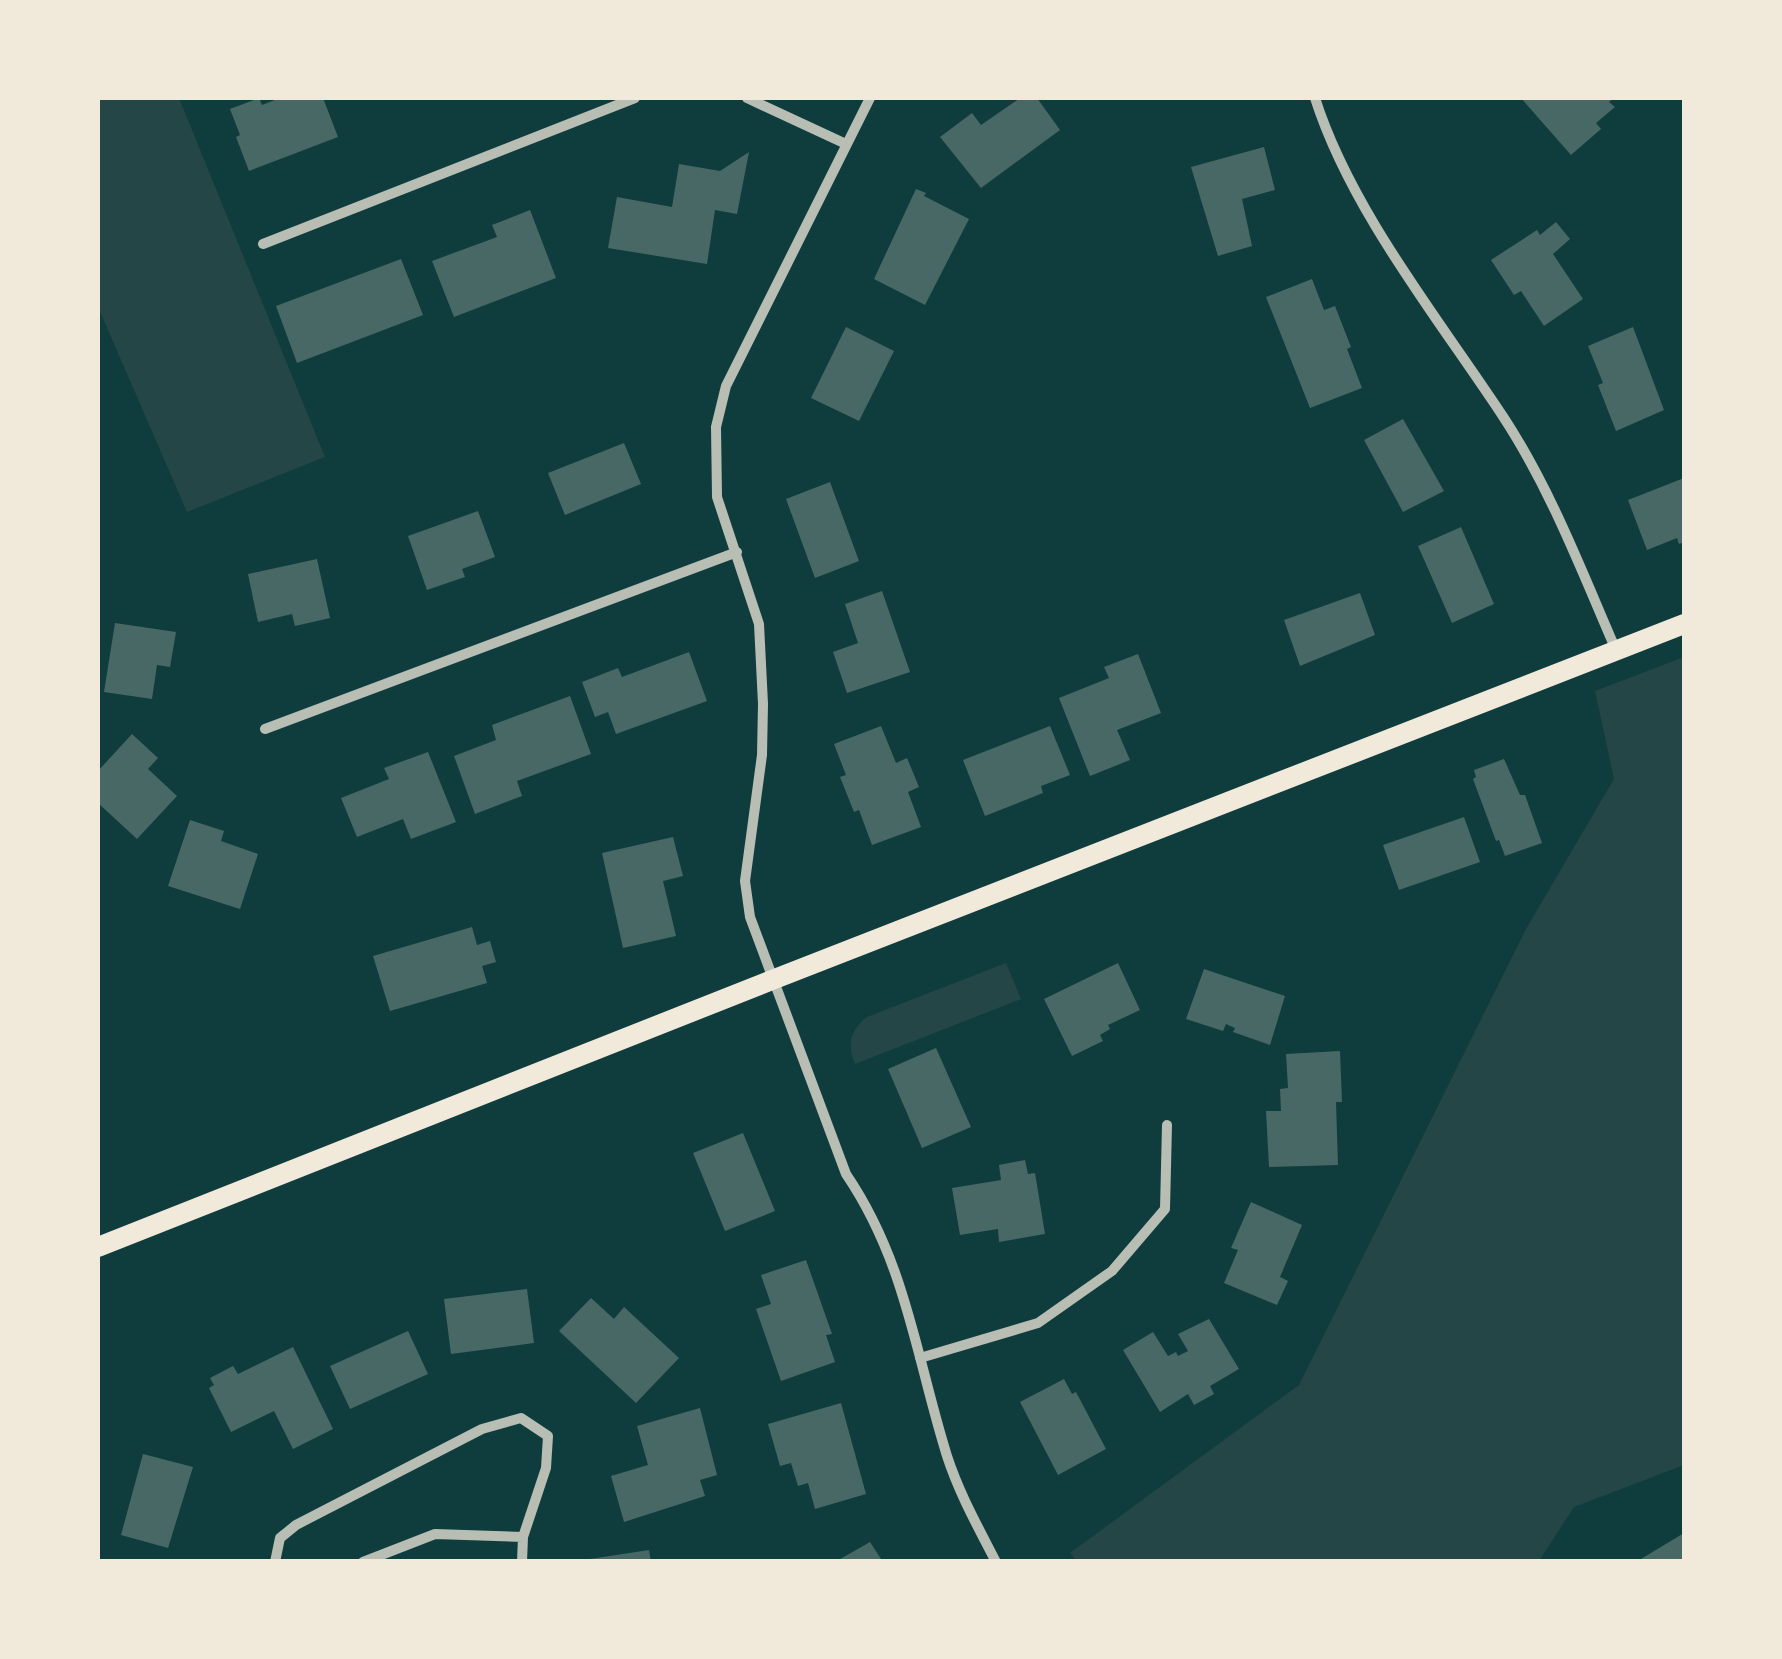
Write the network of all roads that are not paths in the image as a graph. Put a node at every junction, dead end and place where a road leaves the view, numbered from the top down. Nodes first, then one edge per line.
1 (634, 98) edge
2 (748, 98) edge
3 (870, 98) edge
4 (1315, 98) edge
5 (846, 144) junction
6 (262, 244) dead end
7 (737, 552) junction
8 (1684, 624) edge
9 (1616, 650) junction
10 (266, 729) dead end
11 (772, 980) junction
12 (1167, 1125) dead end
13 (98, 1248) edge
14 (920, 1358) junction
15 (523, 1537) junction
16 (275, 1562) edge
17 (363, 1562) edge
18 (522, 1562) edge
19 (996, 1562) edge

1 - 6 street
2 - 5 street
3 - 5 street
4 - 9 street
5 - 7 street
7 - 10 street
7 - 11 street
8 - 9 main road
9 - 11 main road
11 - 13 main road
11 - 14 street
12 - 14 street
14 - 19 street
15 - 16 street
15 - 17 street
15 - 18 street

